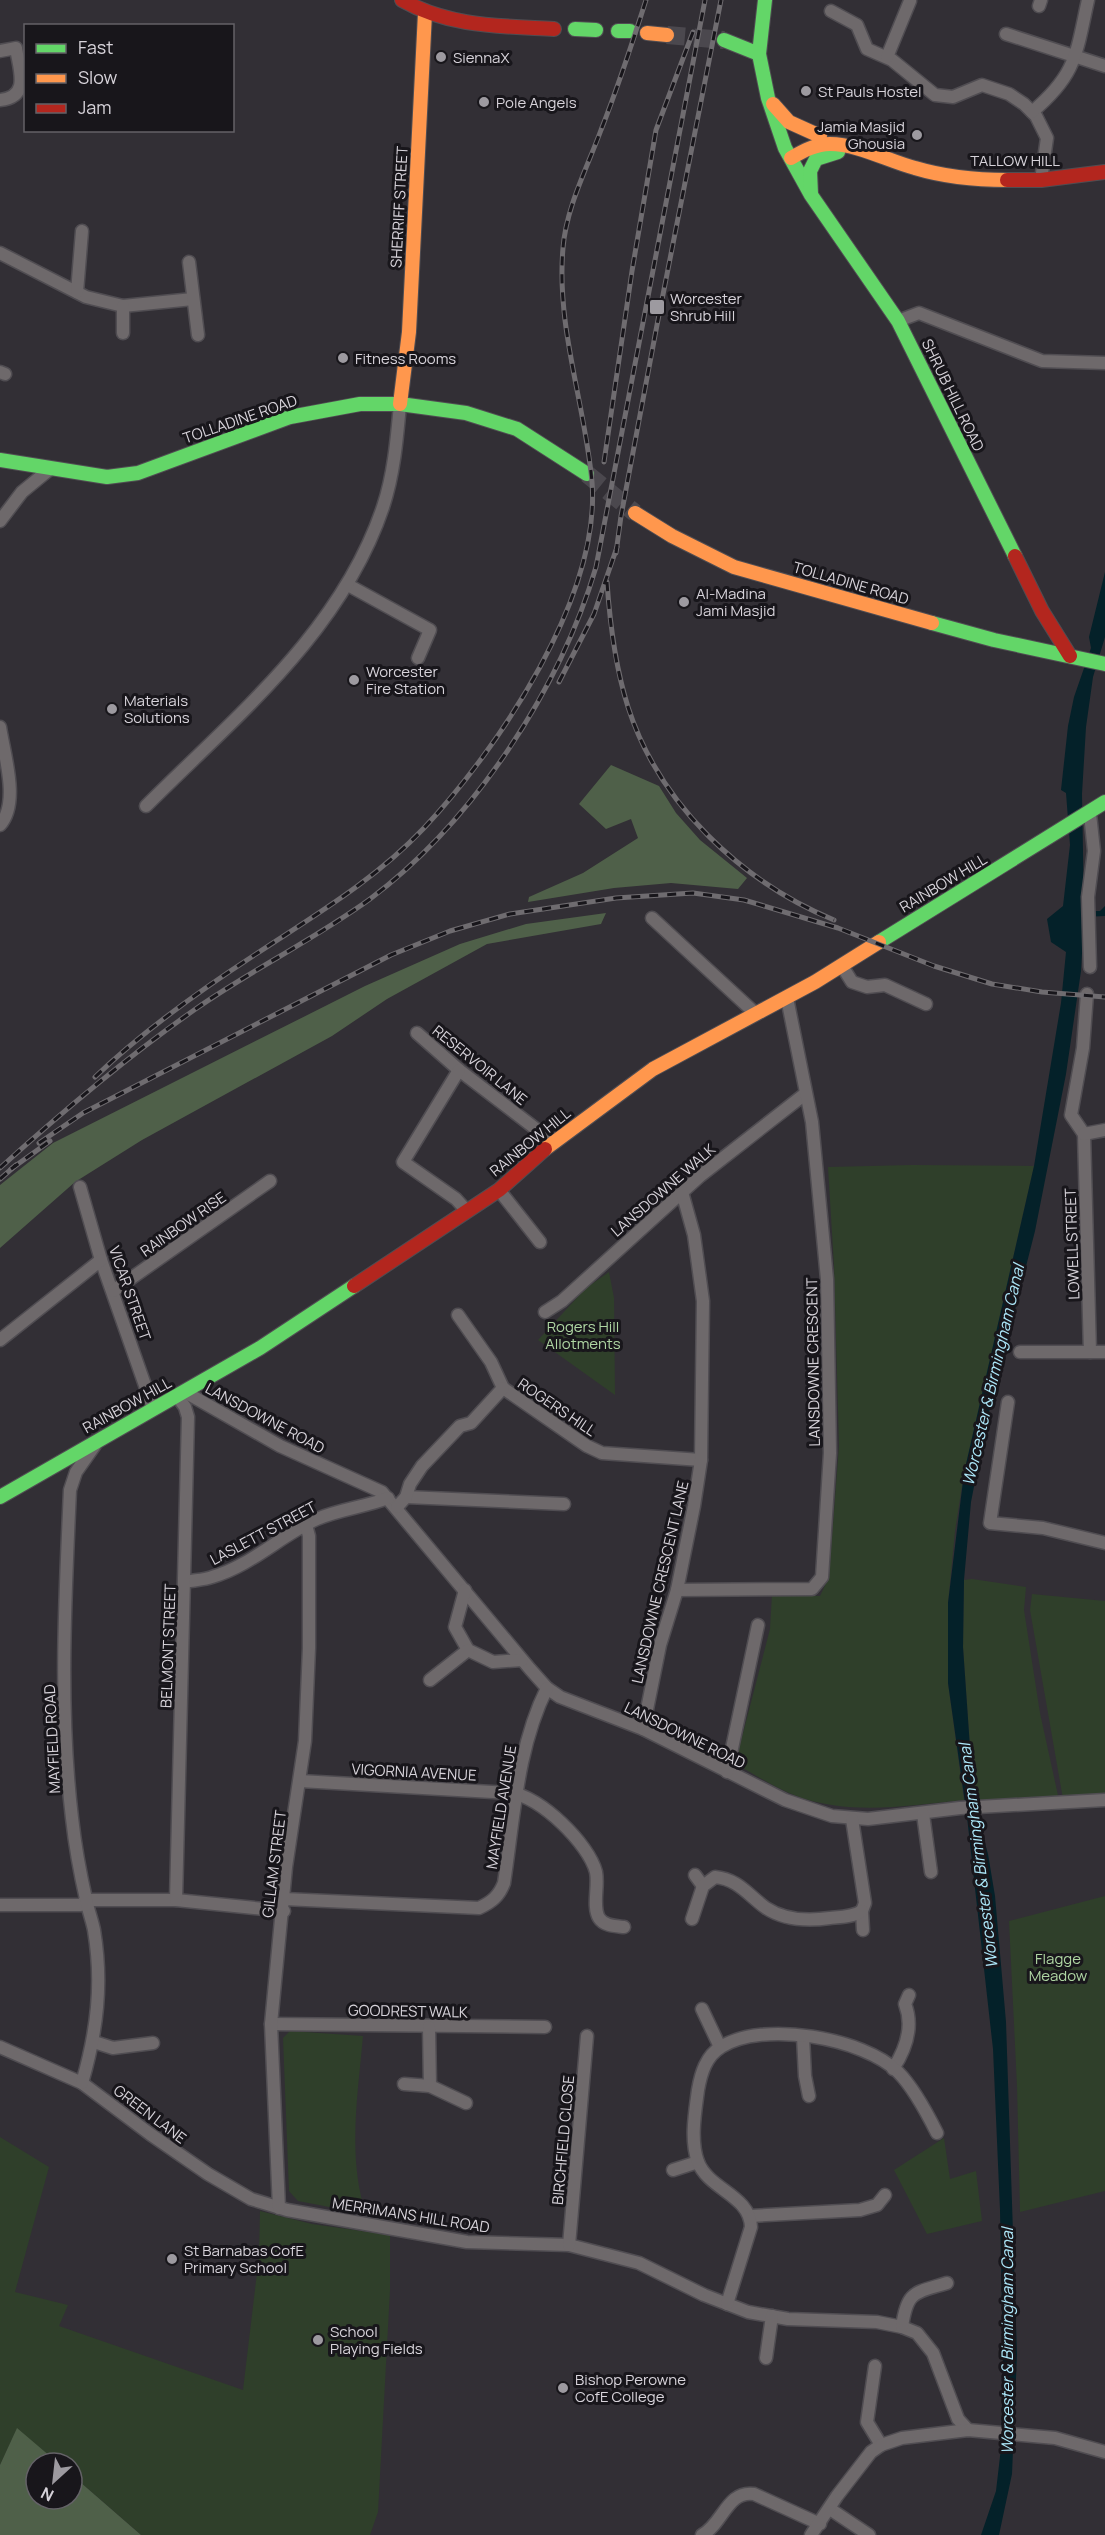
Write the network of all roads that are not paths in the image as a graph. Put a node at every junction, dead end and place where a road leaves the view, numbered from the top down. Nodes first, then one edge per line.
1 (765, 0) edge
2 (1088, 0) edge
3 (910, 1) edge
4 (407, 2) edge
5 (430, 9) edge
6 (831, 11) dead end
7 (554, 29) dead end
8 (574, 29) dead end
9 (596, 30) dead end
10 (647, 33) dead end
11 (1006, 34) dead end
12 (667, 35) tunnel mouth
13 (724, 40) tunnel mouth
14 (21, 47) edge
15 (0, 51) edge
16 (759, 54) junction
17 (1075, 56) junction
18 (887, 57) junction
19 (1105, 66) edge
20 (768, 98) junction
21 (0, 100) edge
22 (1032, 112) junction
23 (820, 136) junction
24 (852, 148) junction
25 (788, 153) junction
26 (890, 161) junction
27 (1105, 172) edge
28 (1041, 180) junction
29 (812, 195) junction
30 (82, 231) dead end
31 (0, 253) edge
32 (189, 262) dead end
33 (77, 292) junction
34 (193, 299) junction
35 (123, 306) junction
36 (898, 321) junction
37 (123, 333) dead end
38 (198, 335) dead end
39 (1105, 363) edge
40 (400, 404) junction
41 (0, 460) edge
42 (50, 469) junction
43 (587, 474) tunnel mouth
44 (634, 513) tunnel mouth
45 (0, 521) edge
46 (348, 585) junction
47 (1074, 657) junction
48 (418, 658) dead end
49 (1104, 664) edge
50 (0, 727) edge
51 (1105, 802) edge
52 (146, 806) dead end
53 (1087, 815) junction
54 (0, 825) edge
55 (652, 918) dead end
56 (842, 966) junction
57 (1090, 967) dead end
58 (1087, 994) dead end
59 (787, 998) junction
60 (926, 1004) dead end
61 (756, 1014) junction
62 (417, 1033) dead end
63 (459, 1070) junction
64 (805, 1094) junction
65 (1105, 1130) edge
66 (1084, 1134) junction
67 (553, 1142) junction
68 (270, 1181) dead end
69 (80, 1187) dead end
70 (498, 1190) junction
71 (682, 1192) junction
72 (466, 1210) junction
73 (540, 1242) dead end
74 (101, 1260) junction
75 (113, 1292) junction
76 (545, 1312) dead end
77 (458, 1315) dead end
78 (0, 1340) edge
79 (1020, 1352) dead end
80 (1090, 1352) junction
81 (1105, 1352) edge
82 (503, 1388) junction
83 (181, 1394) junction
84 (1008, 1402) dead end
85 (153, 1408) junction
86 (99, 1440) junction
87 (701, 1460) junction
88 (0, 1497) edge
89 (406, 1497) junction
90 (392, 1503) junction
91 (564, 1504) dead end
92 (306, 1525) junction
93 (1105, 1542) edge
94 (185, 1582) junction
95 (465, 1590) junction
96 (677, 1590) junction
97 (758, 1625) dead end
98 (468, 1650) junction
99 (522, 1660) junction
100 (430, 1680) dead end
101 (547, 1688) junction
102 (643, 1729) junction
103 (727, 1772) junction
104 (300, 1782) junction
105 (517, 1793) junction
106 (1105, 1800) edge
107 (923, 1814) junction
108 (852, 1819) junction
109 (931, 1872) dead end
110 (695, 1875) dead end
111 (703, 1886) junction
112 (176, 1899) junction
113 (86, 1900) junction
114 (0, 1905) edge
115 (284, 1905) junction
116 (862, 1911) junction
117 (692, 1919) dead end
118 (624, 1928) dead end
119 (863, 1930) dead end
120 (909, 1995) dead end
121 (702, 2009) dead end
122 (271, 2024) junction
123 (429, 2027) junction
124 (545, 2027) dead end
125 (587, 2036) dead end
126 (803, 2037) junction
127 (94, 2042) junction
128 (153, 2043) dead end
129 (0, 2047) edge
130 (720, 2047) junction
131 (893, 2069) junction
132 (82, 2083) junction
133 (404, 2084) dead end
134 (430, 2086) junction
135 (809, 2096) dead end
136 (466, 2103) dead end
137 (937, 2133) dead end
138 (698, 2162) junction
139 (673, 2170) dead end
140 (885, 2196) dead end
141 (279, 2208) junction
142 (750, 2216) junction
143 (569, 2245) junction
144 (947, 2283) dead end
145 (727, 2304) junction
146 (772, 2316) junction
147 (902, 2326) junction
148 (766, 2358) dead end
149 (875, 2366) dead end
150 (968, 2430) junction
151 (881, 2445) junction
152 (1105, 2450) edge
153 (830, 2509) junction
154 (819, 2524) junction
155 (702, 2535) edge
156 (812, 2535) edge
157 (869, 2535) edge

1 - 16 main road, SHRUB HILL ROAD
2 - 17 street
3 - 18 street
4 - 5 main road
5 - 7 main road
5 - 40 main road, SHERRIFF STREET
6 - 18 street
8 - 9 main road
10 - 12 main road
11 - 17 street
13 - 16 main road
14 - 15 street
14 - 21 street
16 - 20 main road, SHRUB HILL ROAD
17 - 19 street
17 - 22 street
18 - 22 street
20 - 23 main road, TALLOW HILL
20 - 25 main road, SHRUB HILL ROAD
22 - 28 street
23 - 24 main road, TALLOW HILL
23 - 25 main road
24 - 25 main road, TALLOW HILL
24 - 26 main road, TALLOW HILL
25 - 29 main road, SHRUB HILL ROAD
26 - 28 main road, TALLOW HILL
26 - 29 main road, TALLOW HILL
27 - 28 main road, TALLOW HILL
29 - 36 main road, SHRUB HILL ROAD
30 - 33 street
31 - 33 street
32 - 34 street
33 - 35 street
34 - 35 street
34 - 38 street
35 - 37 street
36 - 39 street
36 - 47 main road, SHRUB HILL ROAD
40 - 42 main road, TOLLADINE ROAD
40 - 43 main road, TOLLADINE ROAD
40 - 46 street
41 - 42 main road, TOLLADINE ROAD
42 - 45 street
44 - 47 main road, TOLLADINE ROAD
46 - 48 street
46 - 52 street
47 - 49 main road, TOLLADINE ROAD
50 - 54 street
51 - 53 main road, RAINBOW HILL
53 - 56 main road, RAINBOW HILL
53 - 57 street
55 - 61 street
56 - 59 main road, RAINBOW HILL
56 - 60 street
58 - 66 street
59 - 61 main road, RAINBOW HILL
59 - 64 street, LANSDOWNE CRESCENT
61 - 67 main road, RAINBOW HILL
62 - 63 street, RESERVOIR LANE
63 - 67 street, RESERVOIR LANE
63 - 72 street
64 - 71 street, LANSDOWNE WALK
64 - 96 street, LANSDOWNE CRESCENT
65 - 66 street
66 - 80 street, LOWELL STREET
67 - 70 main road, RAINBOW HILL
68 - 75 street, RAINBOW RISE
69 - 74 street, VICAR STREET
70 - 72 main road, RAINBOW HILL
70 - 73 street
71 - 76 street, LANSDOWNE WALK
71 - 87 street, LANSDOWNE CRESCENT LANE
72 - 83 main road, RAINBOW HILL
74 - 75 street, VICAR STREET
74 - 78 street
75 - 85 street, VICAR STREET
77 - 82 street
79 - 80 street
80 - 81 street
82 - 87 street, ROGERS HILL
82 - 89 street
83 - 85 main road, RAINBOW HILL
83 - 90 street, LANSDOWNE ROAD
83 - 94 street, BELMONT STREET
84 - 93 street
85 - 86 main road, RAINBOW HILL
86 - 88 main road, RAINBOW HILL
86 - 113 street, MAYFIELD ROAD
87 - 96 street, LANSDOWNE CRESCENT LANE
89 - 90 street
89 - 91 street
90 - 92 street, LASLETT STREET
90 - 95 street, LANSDOWNE ROAD
92 - 94 street, LASLETT STREET
92 - 104 street, GILLAM STREET
94 - 112 street, BELMONT STREET
95 - 98 street
95 - 99 street, LANSDOWNE ROAD
96 - 102 street, LANSDOWNE CRESCENT LANE
97 - 103 street
98 - 99 street
98 - 100 street
99 - 101 street, LANSDOWNE ROAD
101 - 102 street, LANSDOWNE ROAD
101 - 105 street, MAYFIELD AVENUE
102 - 103 street, LANSDOWNE ROAD
103 - 108 street, LANSDOWNE ROAD
104 - 105 street, VIGORNIA AVENUE
104 - 115 street, GILLAM STREET
105 - 115 street, MAYFIELD AVENUE
105 - 118 street, VIGORNIA AVENUE
106 - 107 street, LANSDOWNE ROAD
107 - 108 street, LANSDOWNE ROAD
107 - 109 street
108 - 116 street
110 - 111 street
111 - 116 street
111 - 117 street
112 - 113 street, MAYFIELD AVENUE
112 - 115 street, MAYFIELD AVENUE
113 - 114 street, MAYFIELD AVENUE
113 - 127 street, MAYFIELD ROAD
115 - 122 street, GILLAM STREET
116 - 119 street
120 - 131 street
121 - 130 street
122 - 123 street, GOODREST WALK
122 - 141 street, GILLAM STREET
123 - 124 street, GOODREST WALK
123 - 134 street
125 - 143 street, BIRCHFIELD CLOSE
126 - 130 street
126 - 131 street
126 - 135 street
127 - 128 street
127 - 132 street, MAYFIELD ROAD
129 - 132 street, GREEN LANE
130 - 138 street
131 - 137 street
132 - 141 street, GREEN LANE
133 - 134 street
134 - 136 street
138 - 139 street
138 - 142 street
140 - 142 street
141 - 143 street, MERRIMANS HILL ROAD
142 - 145 street
143 - 145 street, MERRIMANS HILL ROAD
144 - 147 street
145 - 146 street, MERRIMANS HILL ROAD
146 - 147 street, MERRIMANS HILL ROAD
146 - 148 street
147 - 150 street, MERRIMANS HILL ROAD
149 - 151 street
150 - 151 street
150 - 152 street
151 - 153 street
153 - 154 street
153 - 157 street
154 - 155 street
154 - 156 street

